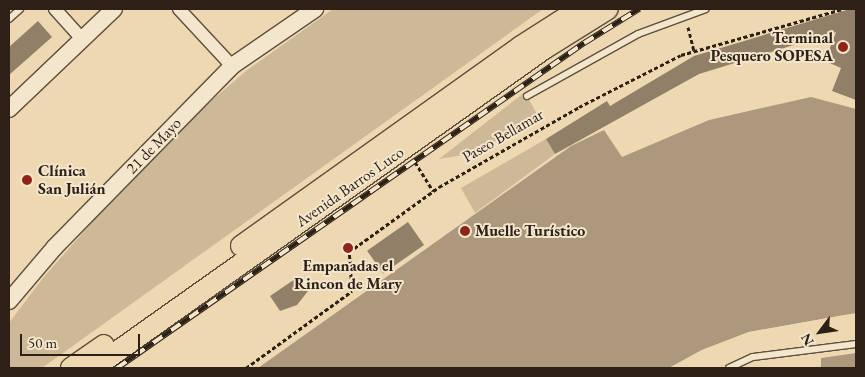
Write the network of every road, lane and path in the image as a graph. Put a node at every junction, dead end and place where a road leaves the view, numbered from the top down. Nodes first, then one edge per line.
1 (20, 9) edge
2 (55, 9) edge
3 (114, 9) edge
4 (179, 9) edge
5 (315, 9) edge
6 (579, 9) edge
7 (608, 9) edge
8 (706, 9) edge
9 (842, 9) edge
10 (684, 16) junction
11 (9, 19) edge
12 (82, 38) junction
13 (694, 51) junction
14 (232, 66) junction
15 (527, 96) dead end
16 (9, 109) edge
17 (404, 148) junction
18 (433, 191) junction
19 (9, 301) edge
20 (856, 344) edge
21 (71, 368) edge
22 (94, 368) edge
23 (246, 368) edge
24 (729, 368) edge

1 - 11 lane
2 - 12 street
3 - 12 street
4 - 14 street
5 - 14 street, 21 de Mayo
6 - 21 main road, Avenida Barros Luco
7 - 17 main road, Avenida Barros Luco
8 - 10 lane
9 - 13 path, Paseo Bellamar
10 - 13 path
10 - 15 lane
12 - 16 street
13 - 18 path, Paseo Bellamar
14 - 19 street, 21 de Mayo
17 - 18 path
17 - 22 main road, Avenida Barros Luco
18 - 23 path, Paseo Bellamar
20 - 24 lane

